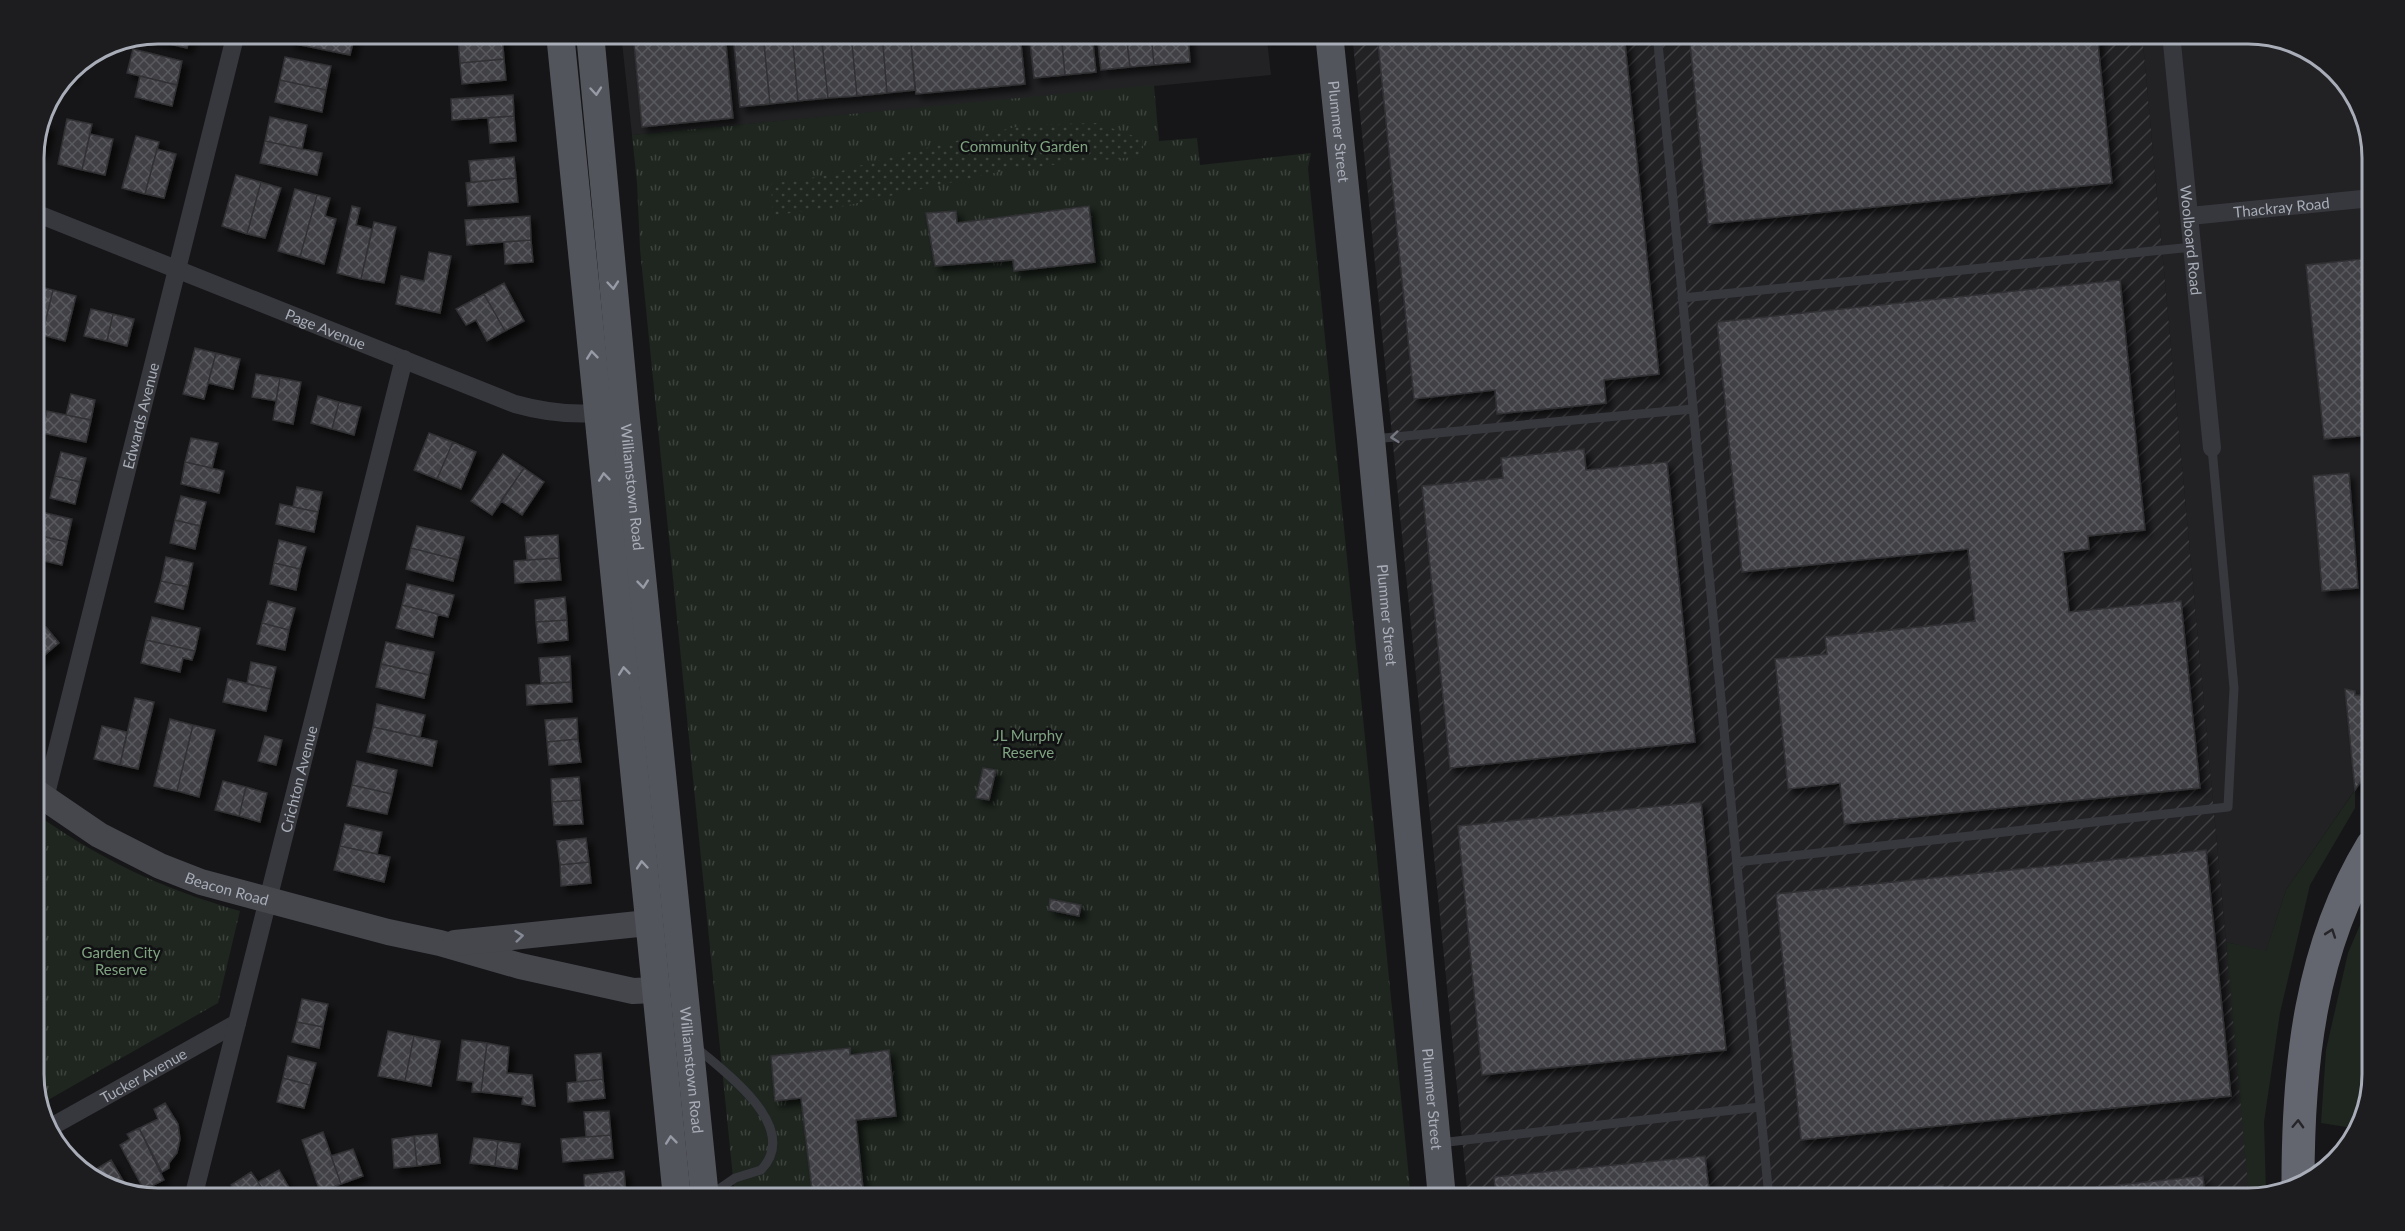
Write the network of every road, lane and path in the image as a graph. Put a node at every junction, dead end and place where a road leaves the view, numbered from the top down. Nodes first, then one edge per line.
1 (233, 44) edge
2 (562, 44) edge
3 (591, 44) edge
4 (1330, 44) edge
5 (1658, 44) edge
6 (2172, 44) edge
7 (2361, 199) edge
8 (44, 216) edge
9 (2190, 216) junction
10 (2193, 247) junction
11 (177, 268) junction
12 (1682, 298) junction
13 (404, 359) junction
14 (1693, 409) junction
15 (612, 411) junction
16 (1371, 439) junction
17 (2212, 448) joint
18 (44, 775) edge
19 (44, 797) edge
20 (1737, 862) junction
21 (2362, 863) edge
22 (267, 900) junction
23 (648, 923) junction
24 (678, 941) junction
25 (440, 943) junction
26 (655, 990) junction
27 (237, 1023) junction
28 (688, 1040) junction
29 (1760, 1107) junction
30 (55, 1124) edge
31 (1437, 1143) junction
32 (2298, 1176) edge
33 (196, 1188) edge
34 (676, 1188) edge
35 (704, 1188) edge
36 (720, 1188) edge
37 (1441, 1188) edge
38 (1768, 1188) edge

1 - 11 street, Edwards Avenue
15 -> 2 main road, Williamstown Road
3 -> 15 main road, Williamstown Road
4 - 16 main road, Plummer Street
5 - 12 lane
6 - 9 street, Woolboard Road
7 - 9 street, Thackray Road
8 - 11 street, Page Avenue
9 - 10 street, Woolboard Road
10 - 12 lane
10 - 17 street, Woolboard Road
11 - 13 street, Page Avenue
11 - 18 street, Edwards Avenue
12 - 14 lane
13 - 15 street, Page Avenue
13 - 22 street, Crichton Avenue
14 -> 16 lane
14 - 20 lane
23 -> 15 main road, Williamstown Road
15 -> 24 main road, Williamstown Road
16 - 31 main road, Plummer Street
17 - 20 lane
19 - 22 street, Beacon Road
20 - 29 lane
32 -> 21 highway
22 - 25 street, Beacon Road
22 - 27 street, Crichton Avenue
23 - 24 main road
25 -> 23 street, Beacon Road
23 - 26 main road, Williamstown Road
24 - 26 main road
24 - 28 main road, Williamstown Road
25 - 26 street, Beacon Road
34 -> 26 main road, Williamstown Road
27 - 30 street, Tucker Avenue
27 - 33 street, Crichton Avenue
28 - 35 main road, Williamstown Road
28 - 36 lane
29 - 31 lane
29 - 38 lane
31 - 37 main road, Plummer Street

